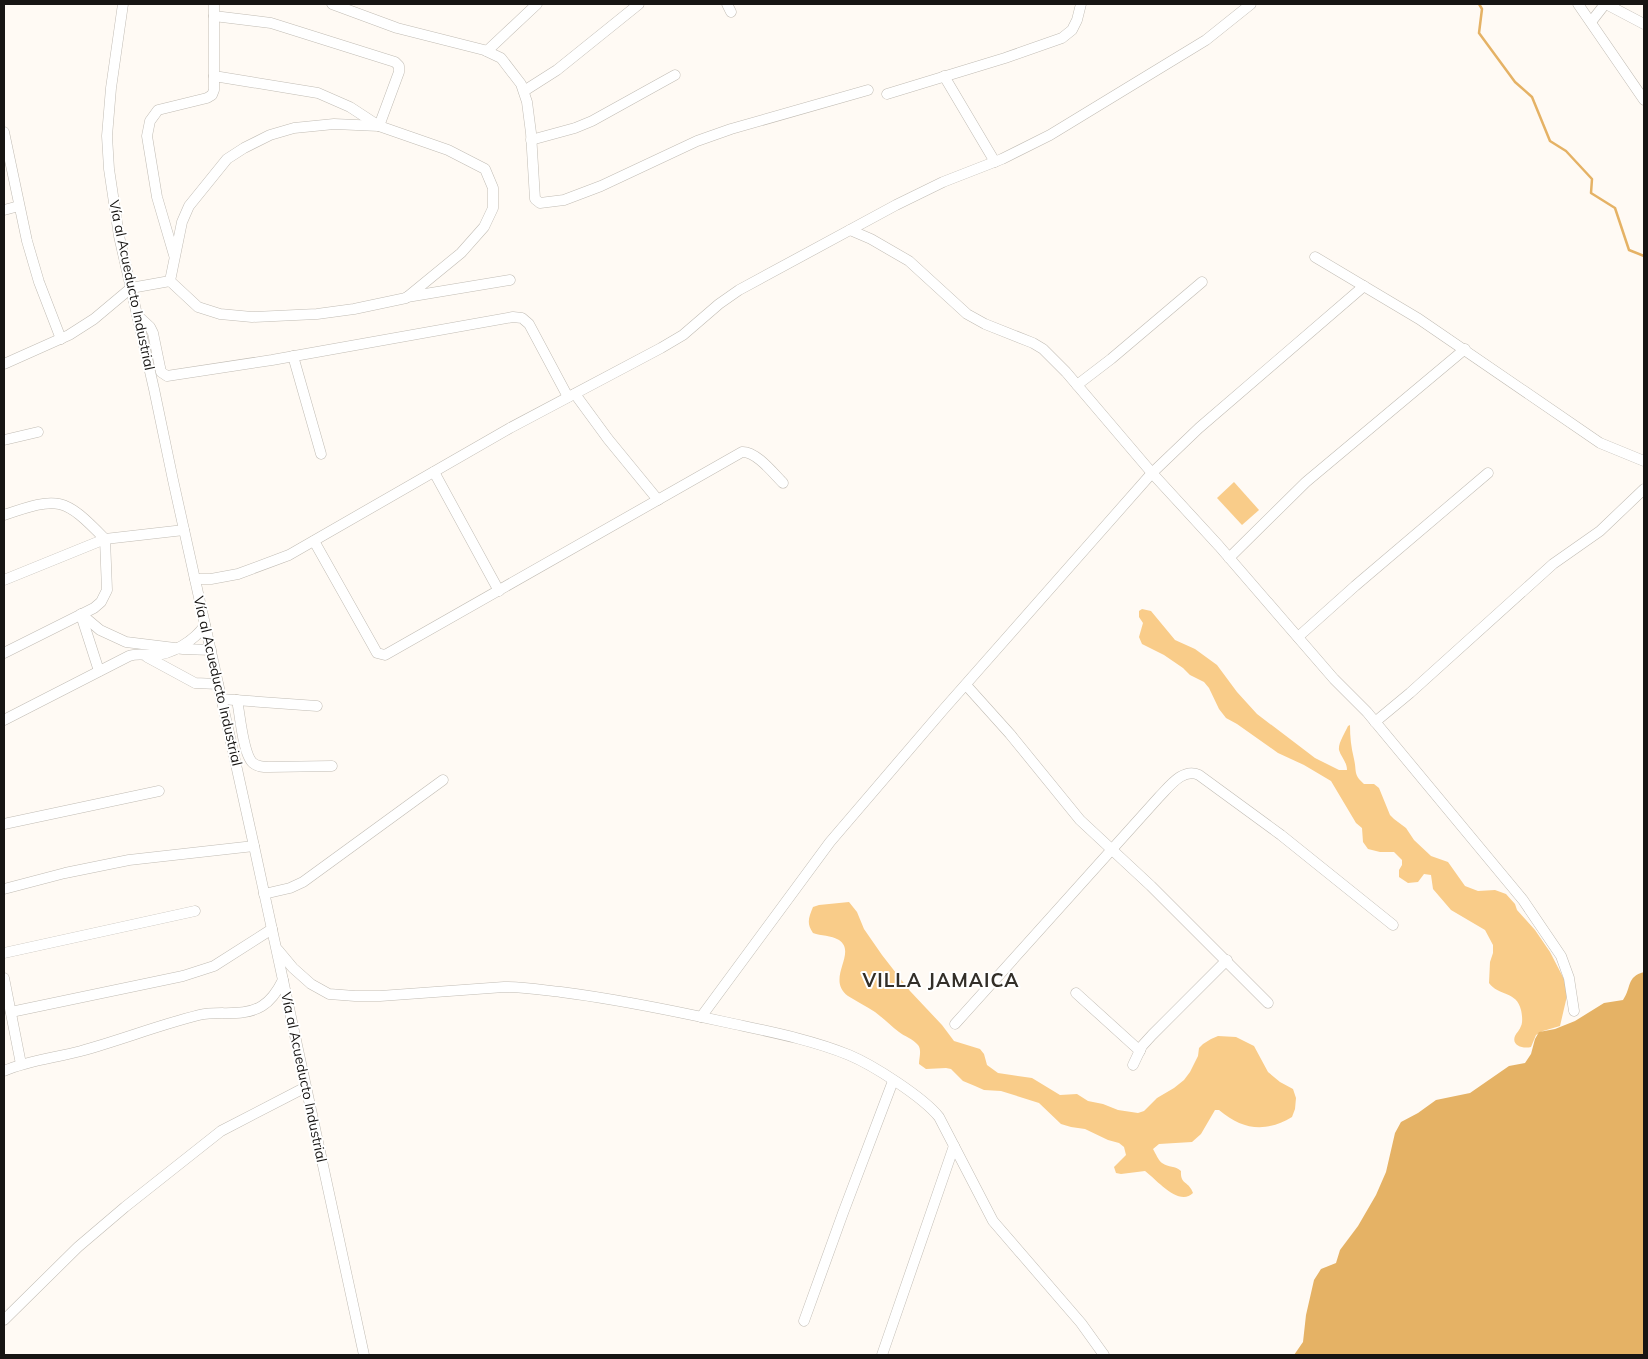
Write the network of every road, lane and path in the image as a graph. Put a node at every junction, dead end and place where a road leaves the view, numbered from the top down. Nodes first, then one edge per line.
1 (123, 4) edge
2 (214, 4) edge
3 (332, 4) edge
4 (536, 4) edge
5 (639, 4) edge
6 (1081, 4) edge
7 (1251, 4) edge
8 (1578, 4) edge
9 (1605, 4) edge
10 (214, 16) junction
11 (1591, 22) junction
12 (1644, 24) edge
13 (488, 51) junction
14 (214, 76) junction
15 (675, 76) dead end
16 (944, 76) junction
17 (868, 90) dead end
18 (524, 91) junction
19 (886, 94) dead end
20 (1644, 100) edge
21 (378, 126) junction
22 (4, 132) edge
23 (531, 140) junction
24 (995, 162) junction
25 (19, 206) junction
26 (4, 210) edge
27 (850, 230) junction
28 (1315, 256) dead end
29 (175, 259) junction
30 (510, 280) dead end
31 (170, 281) junction
32 (1202, 282) dead end
33 (1364, 286) junction
34 (131, 288) junction
35 (406, 298) junction
36 (137, 315) junction
37 (61, 339) junction
38 (1465, 349) junction
39 (293, 356) junction
40 (4, 364) edge
41 (1078, 385) junction
42 (571, 396) junction
43 (38, 432) dead end
44 (4, 440) edge
45 (321, 454) dead end
46 (1644, 461) edge
47 (434, 472) junction
48 (1152, 473) junction
49 (1488, 473) dead end
50 (783, 483) dead end
51 (1644, 489) edge
52 (658, 500) junction
53 (4, 515) edge
54 (184, 530) junction
55 (105, 539) junction
56 (314, 541) junction
57 (1229, 558) junction
58 (195, 579) junction
59 (4, 580) edge
60 (499, 591) junction
61 (81, 614) junction
62 (205, 625) junction
63 (1298, 637) junction
64 (126, 642) junction
65 (175, 648) junction
66 (210, 650) junction
67 (4, 653) edge
68 (139, 654) junction
69 (99, 671) junction
70 (218, 684) junction
71 (966, 686) junction
72 (221, 699) junction
73 (237, 700) junction
74 (317, 706) dead end
75 (4, 720) edge
76 (1375, 722) junction
77 (332, 766) dead end
78 (442, 780) dead end
79 (159, 791) dead end
80 (4, 824) edge
81 (254, 846) junction
82 (1111, 850) junction
83 (4, 889) edge
84 (264, 894) junction
85 (195, 911) dead end
86 (1393, 925) dead end
87 (272, 929) junction
88 (276, 947) junction
89 (4, 953) edge
90 (1226, 960) junction
91 (4, 978) edge
92 (283, 980) junction
93 (1076, 993) dead end
94 (1268, 1003) dead end
95 (1574, 1011) dead end
96 (10, 1012) junction
97 (702, 1017) junction
98 (955, 1024) dead end
99 (1140, 1051) junction
100 (21, 1064) junction
101 (1133, 1065) dead end
102 (4, 1071) edge
103 (893, 1081) junction
104 (306, 1087) junction
105 (954, 1146) junction
106 (4, 1320) edge
107 (804, 1321) dead end
108 (364, 1355) edge
109 (882, 1355) edge
110 (1104, 1355) edge

1 - 34 street, Vía al Acueducto Industrial
2 - 10 street
3 - 13 street
4 - 13 street
5 - 18 street
6 - 16 street
7 - 24 street
8 - 11 street
9 - 11 street
9 - 12 street
10 - 14 street
10 - 21 street
11 - 20 street
13 - 18 street
14 - 21 street
14 - 29 street
15 - 23 street
16 - 19 street
16 - 24 street
17 - 23 street
18 - 23 street
21 - 29 street
21 - 35 street
22 - 25 street
24 - 27 street
25 - 26 street
25 - 37 street
27 - 41 street
27 - 42 street
28 - 33 street
29 - 31 street
30 - 35 street
31 - 34 street
31 - 35 street
32 - 41 street
33 - 38 street
33 - 48 street
34 - 36 street, Vía al Acueducto Industrial
34 - 37 street
36 - 39 street
36 - 54 street, Vía al Acueducto Industrial
37 - 40 street
38 - 46 street
38 - 57 street
39 - 42 street
39 - 45 street
41 - 48 street
42 - 47 street
42 - 52 street
43 - 44 street
47 - 56 street
47 - 60 street
48 - 57 street
48 - 71 street
49 - 63 street
50 - 52 street
51 - 76 street
52 - 60 street
53 - 55 street
54 - 55 street
54 - 58 street, Vía al Acueducto Industrial
55 - 59 street
55 - 61 street
56 - 58 street
56 - 60 street
57 - 63 street
58 - 62 street, Vía al Acueducto Industrial
61 - 64 street
61 - 67 street
61 - 69 street
62 - 65 street
62 - 66 street, Vía al Acueducto Industrial
63 - 76 street
64 - 65 street
64 - 68 street
65 - 66 street
65 - 68 street
66 - 70 street, Vía al Acueducto Industrial
68 - 69 street
68 - 70 street
69 - 75 street
70 - 72 street, Vía al Acueducto Industrial
71 - 82 street
71 - 97 street
72 - 73 street
72 - 81 street, Vía al Acueducto Industrial
73 - 74 street
73 - 77 street
76 - 95 street
78 - 84 street
79 - 80 street
81 - 83 street
81 - 84 street, Vía al Acueducto Industrial
82 - 86 street
82 - 90 street
82 - 98 street
84 - 87 street, Vía al Acueducto Industrial
85 - 89 street
87 - 88 street, Vía al Acueducto Industrial
87 - 96 street
88 - 92 street, Vía al Acueducto Industrial
88 - 97 street
90 - 94 street
90 - 99 street
91 - 96 street
92 - 100 street
92 - 104 street, Vía al Acueducto Industrial
93 - 99 street
96 - 100 street
97 - 103 street
99 - 101 street
100 - 102 street
103 - 105 street
103 - 107 street
104 - 106 street
104 - 108 street, Vía al Acueducto Industrial
105 - 109 street
105 - 110 street

